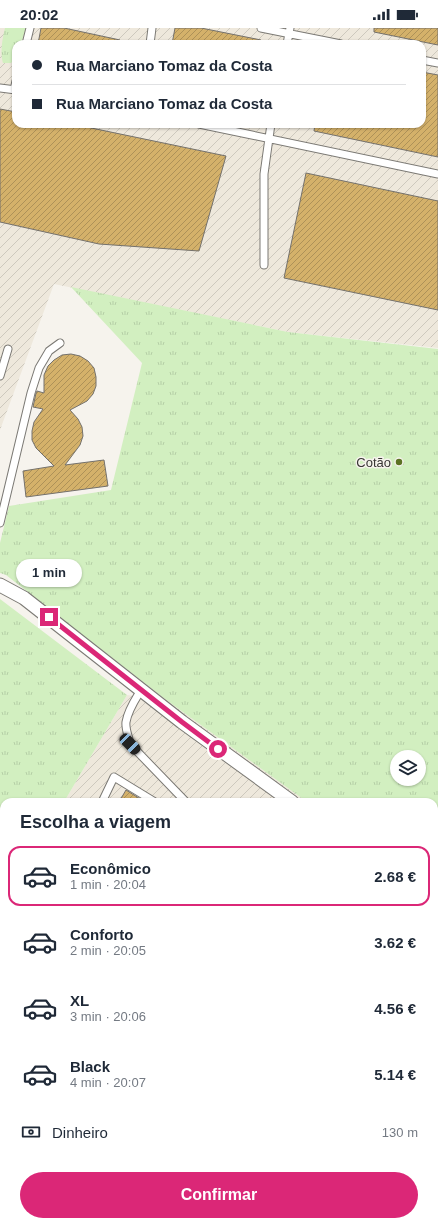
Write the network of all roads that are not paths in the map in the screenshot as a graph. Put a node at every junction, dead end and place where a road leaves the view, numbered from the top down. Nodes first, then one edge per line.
1 (30, 28) edge
2 (152, 28) edge
3 (261, 28) edge
4 (290, 31) edge
5 (27, 40) edge
6 (150, 40) edge
7 (325, 40) edge
8 (426, 61) edge
9 (438, 63) edge
10 (0, 88) edge
11 (12, 90) edge
12 (219, 128) edge
13 (270, 128) edge
14 (268, 138) junction
15 (438, 174) edge
16 (264, 265) dead end
17 (60, 343) dead end
18 (8, 349) dead end
19 (0, 376) edge
20 (0, 523) edge
21 (0, 585) edge
22 (141, 690) junction
23 (104, 798) edge
24 (148, 798) edge
25 (182, 798) edge
26 (286, 798) edge

1 - 5 lane
2 - 6 lane
3 - 4 lane
4 - 7 lane
8 - 9 lane
10 - 11 lane
12 - 14 lane
13 - 14 lane
14 - 15 lane
14 - 16 lane
17 - 20 lane
18 - 19 lane
21 - 22 street
22 - 25 lane
22 - 26 street
23 - 24 lane

